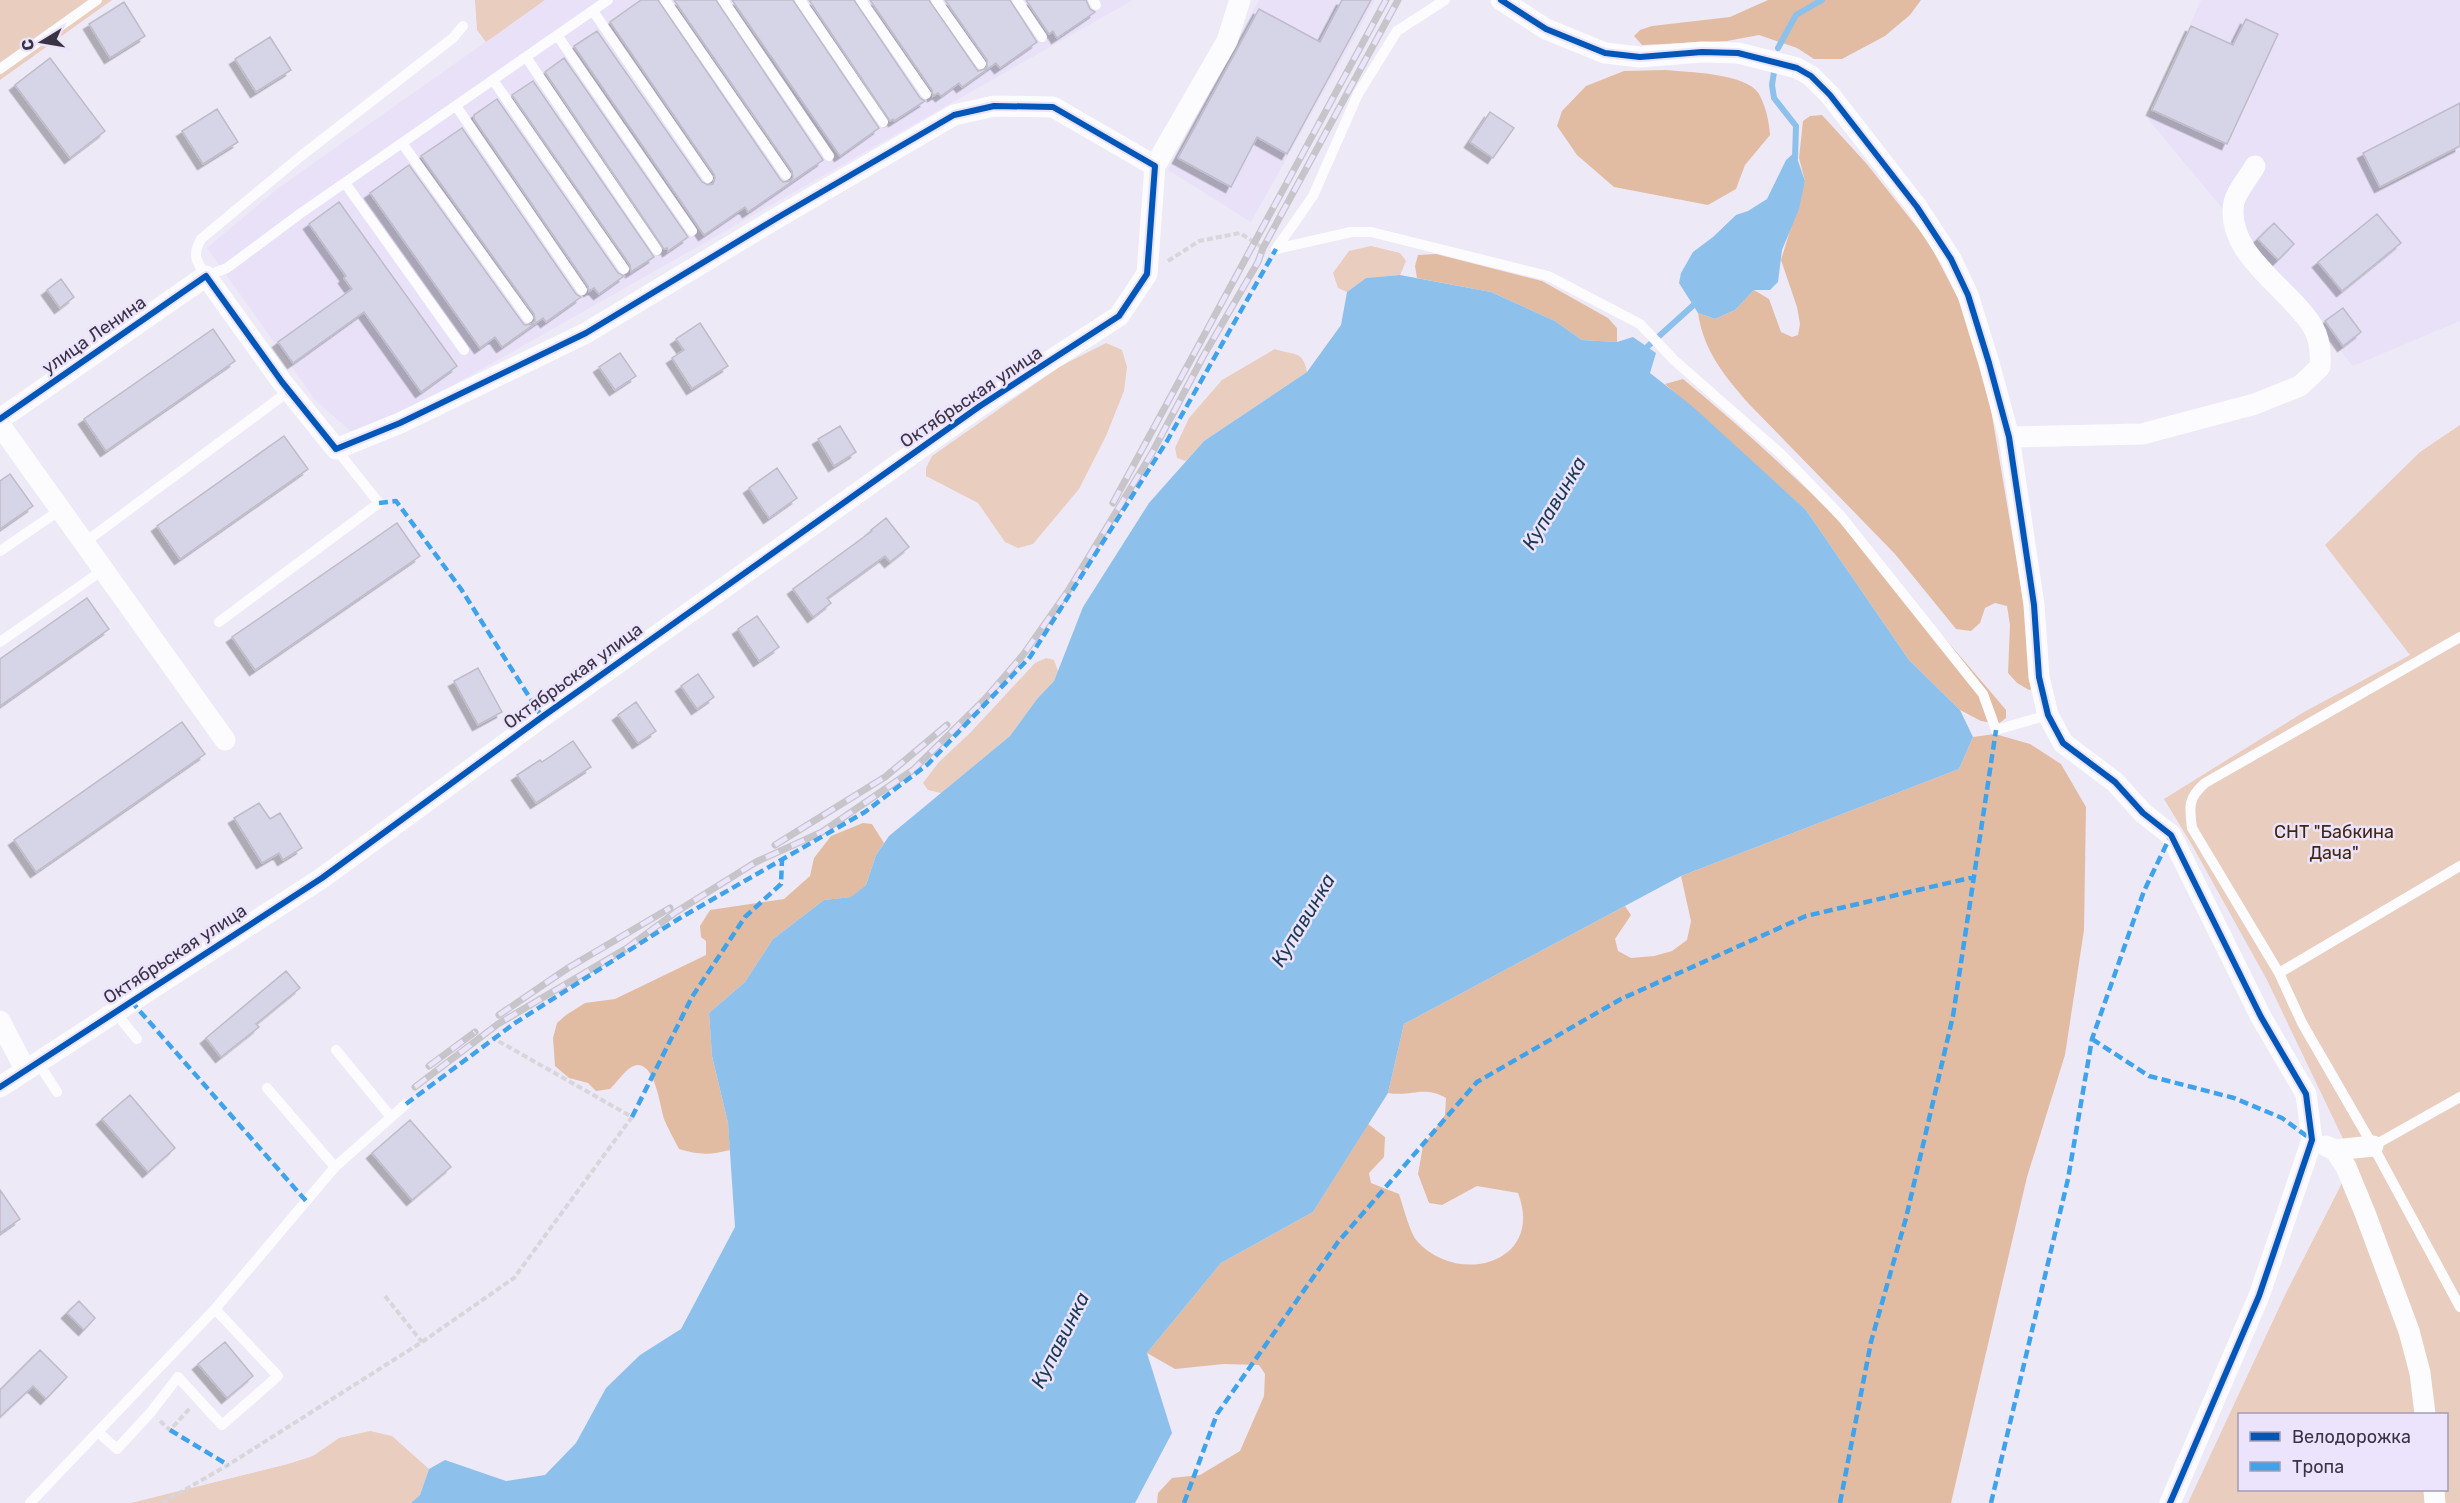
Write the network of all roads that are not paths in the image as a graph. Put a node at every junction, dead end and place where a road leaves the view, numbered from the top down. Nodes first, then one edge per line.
1 (97, 0) edge
2 (608, 0) edge
3 (665, 0) edge
4 (723, 0) edge
5 (800, 0) edge
6 (861, 0) edge
7 (936, 0) edge
8 (1017, 0) edge
9 (1240, 0) edge
10 (1445, 0) edge
11 (1501, 0) edge
12 (593, 10) junction
13 (463, 26) dead end
14 (557, 35) junction
15 (1042, 36) dead end
16 (526, 57) junction
17 (981, 64) dead end
18 (0, 69) edge
19 (494, 80) junction
20 (926, 94) dead end
21 (456, 106) junction
22 (883, 122) dead end
23 (402, 143) junction
24 (829, 156) dead end
25 (1155, 166) junction
26 (2255, 166) dead end
27 (786, 175) dead end
28 (708, 178) dead end
29 (345, 183) junction
30 (692, 231) dead end
31 (657, 250) dead end
32 (624, 269) dead end
33 (206, 276) junction
34 (582, 290) dead end
35 (528, 318) dead end
36 (464, 350) dead end
37 (289, 391) junction
38 (0, 419) edge
39 (0, 425) edge
40 (2009, 437) junction
41 (336, 449) junction
42 (60, 510) junction
43 (84, 543) junction
44 (0, 551) edge
45 (104, 570) junction
46 (219, 622) dead end
47 (2460, 637) edge
48 (0, 642) edge
49 (2048, 715) junction
50 (225, 740) dead end
51 (2460, 866) edge
52 (2278, 973) junction
53 (114, 1011) junction
54 (0, 1021) edge
55 (137, 1039) dead end
56 (336, 1050) dead end
57 (31, 1065) junction
58 (0, 1087) edge
59 (267, 1088) dead end
60 (57, 1092) dead end
61 (2460, 1096) edge
62 (406, 1104) dead end
63 (391, 1117) junction
64 (2312, 1140) junction
65 (2373, 1146) junction
66 (2335, 1150) junction
67 (335, 1167) junction
68 (215, 1308) junction
69 (2459, 1308) edge
70 (2425, 1413) edge
71 (99, 1433) junction
72 (30, 1503) edge
73 (2170, 1503) edge

1 - 18 lane
2 - 12 lane
3 - 27 lane
4 - 24 lane
5 - 22 lane
6 - 20 lane
7 - 17 lane
8 - 15 lane
9 - 25 street
10 - 49 lane
11 - 40 street
12 - 14 lane
12 - 28 lane
13 - 33 lane
14 - 16 lane
14 - 30 lane
16 - 19 lane
16 - 31 lane
19 - 21 lane
19 - 32 lane
21 - 23 lane
21 - 34 lane
23 - 29 lane
23 - 35 lane
25 - 41 street
25 - 53 street, Октябрьская улица
26 - 40 street
29 - 33 lane
29 - 36 lane
33 - 37 street
33 - 38 street, улица Ленина
37 - 41 street
37 - 43 lane
39 - 42 street
40 - 49 street
41 - 46 lane
42 - 43 street
42 - 44 lane
43 - 45 street
45 - 48 lane
45 - 50 street
47 - 52 lane
49 - 64 street
51 - 52 lane
52 - 65 lane
53 - 55 lane
53 - 57 street, Октябрьская улица
54 - 57 street
56 - 63 lane
57 - 58 street, Октябрьская улица
57 - 60 lane
59 - 67 lane
61 - 65 lane
62 - 63 lane
63 - 67 lane
64 - 66 street
64 - 73 street
65 - 66 street
65 - 69 lane
66 - 70 street
67 - 68 lane
68 - 71 lane
68 - 71 lane
71 - 72 lane

